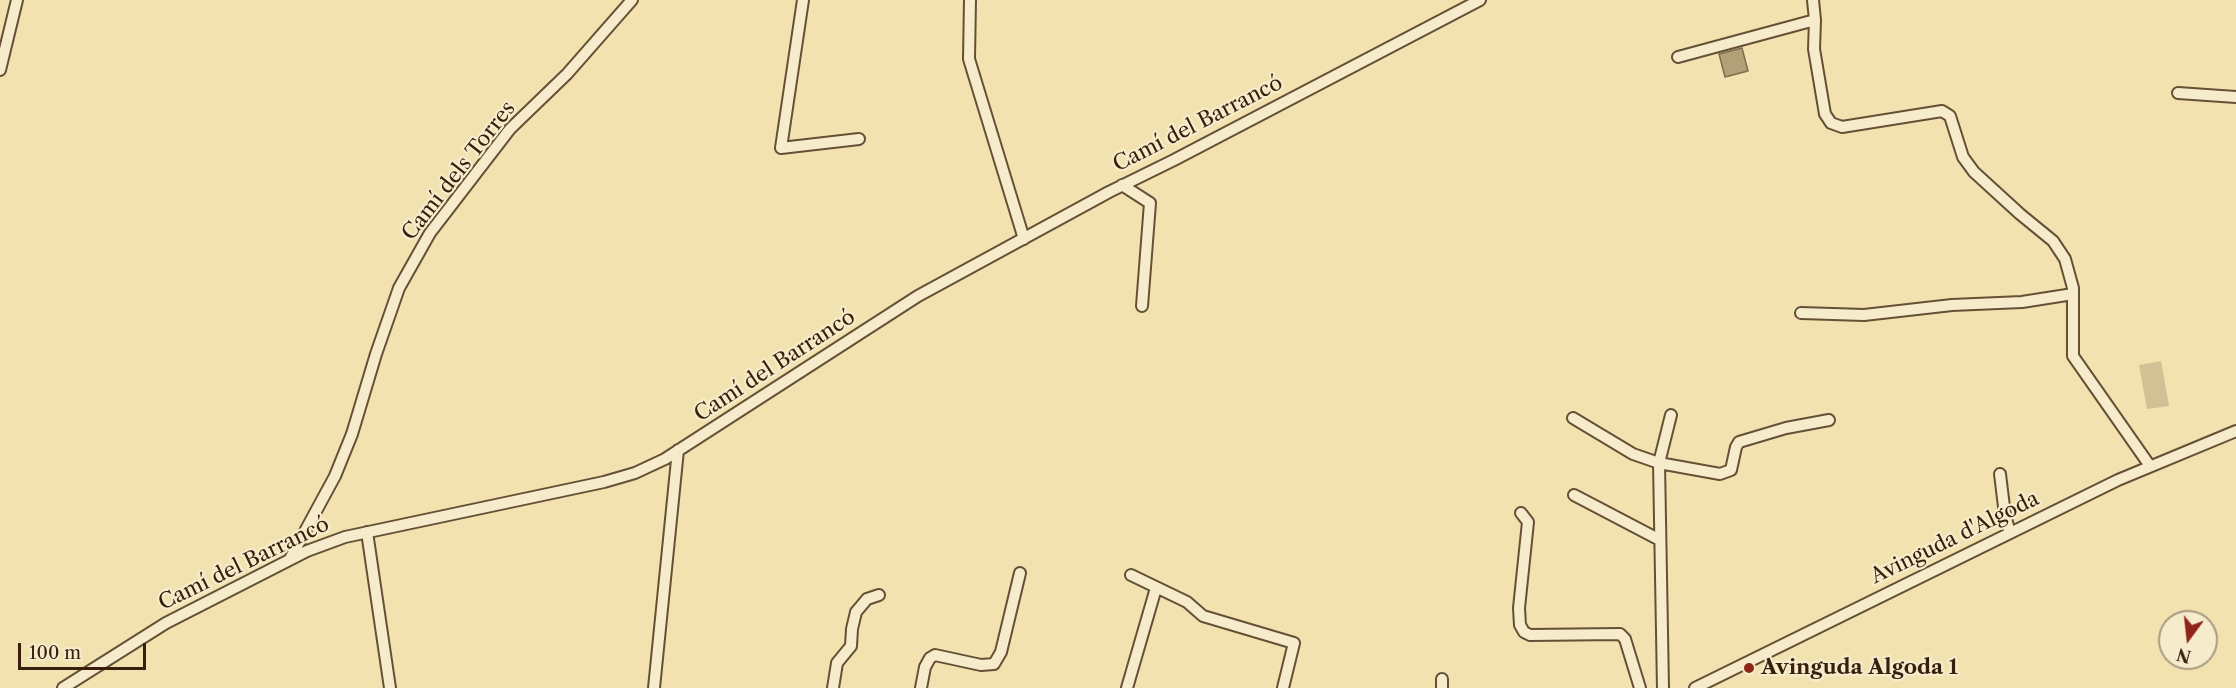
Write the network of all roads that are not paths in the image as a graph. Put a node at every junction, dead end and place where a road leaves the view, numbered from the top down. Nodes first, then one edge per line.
1 (17, 0) edge
2 (632, 0) edge
3 (802, 0) edge
4 (970, 0) edge
5 (1480, 0) edge
6 (1813, 0) edge
7 (1815, 20) junction
8 (1678, 57) dead end
9 (0, 70) edge
10 (2178, 93) dead end
11 (2236, 97) edge
12 (859, 139) dead end
13 (1122, 185) junction
14 (1024, 238) junction
15 (2073, 294) junction
16 (1142, 306) dead end
17 (1801, 313) dead end
18 (1671, 415) dead end
19 (1573, 418) dead end
20 (1829, 420) dead end
21 (2236, 431) edge
22 (678, 450) junction
23 (1659, 463) junction
24 (2150, 466) junction
25 (2000, 474) dead end
26 (1574, 495) dead end
27 (1521, 513) dead end
28 (367, 532) junction
29 (2010, 533) junction
30 (1658, 539) junction
31 (290, 559) junction
32 (1020, 573) dead end
33 (1131, 575) dead end
34 (1156, 588) junction
35 (879, 595) dead end
36 (63, 688) edge
37 (390, 688) edge
38 (654, 688) edge
39 (833, 688) edge
40 (921, 688) edge
41 (1127, 688) edge
42 (1283, 688) edge
43 (1640, 688) edge
44 (1663, 688) edge
45 (1695, 688) edge

1 - 9 street
2 - 31 street, Camí dels Torres
3 - 12 street
4 - 14 street
5 - 13 street, Camí del Barrancó
6 - 7 street
7 - 8 street
7 - 15 street
10 - 11 street
13 - 14 street, Camí del Barrancó
13 - 16 street
14 - 22 street, Camí del Barrancó
15 - 17 street
15 - 24 street
18 - 23 street
19 - 23 street
20 - 23 street
21 - 24 street, Avinguda d'Algoda
22 - 28 street, Camí del Barrancó
22 - 38 street
23 - 30 street
24 - 29 street, Avinguda d'Algoda
25 - 29 street
26 - 30 street
27 - 43 street
28 - 31 street, Camí del Barrancó
28 - 37 street
29 - 45 street, Avinguda d'Algoda
30 - 44 street
31 - 36 street, Camí del Barrancó
32 - 40 street
33 - 34 street
34 - 41 street
34 - 42 street
35 - 39 street

